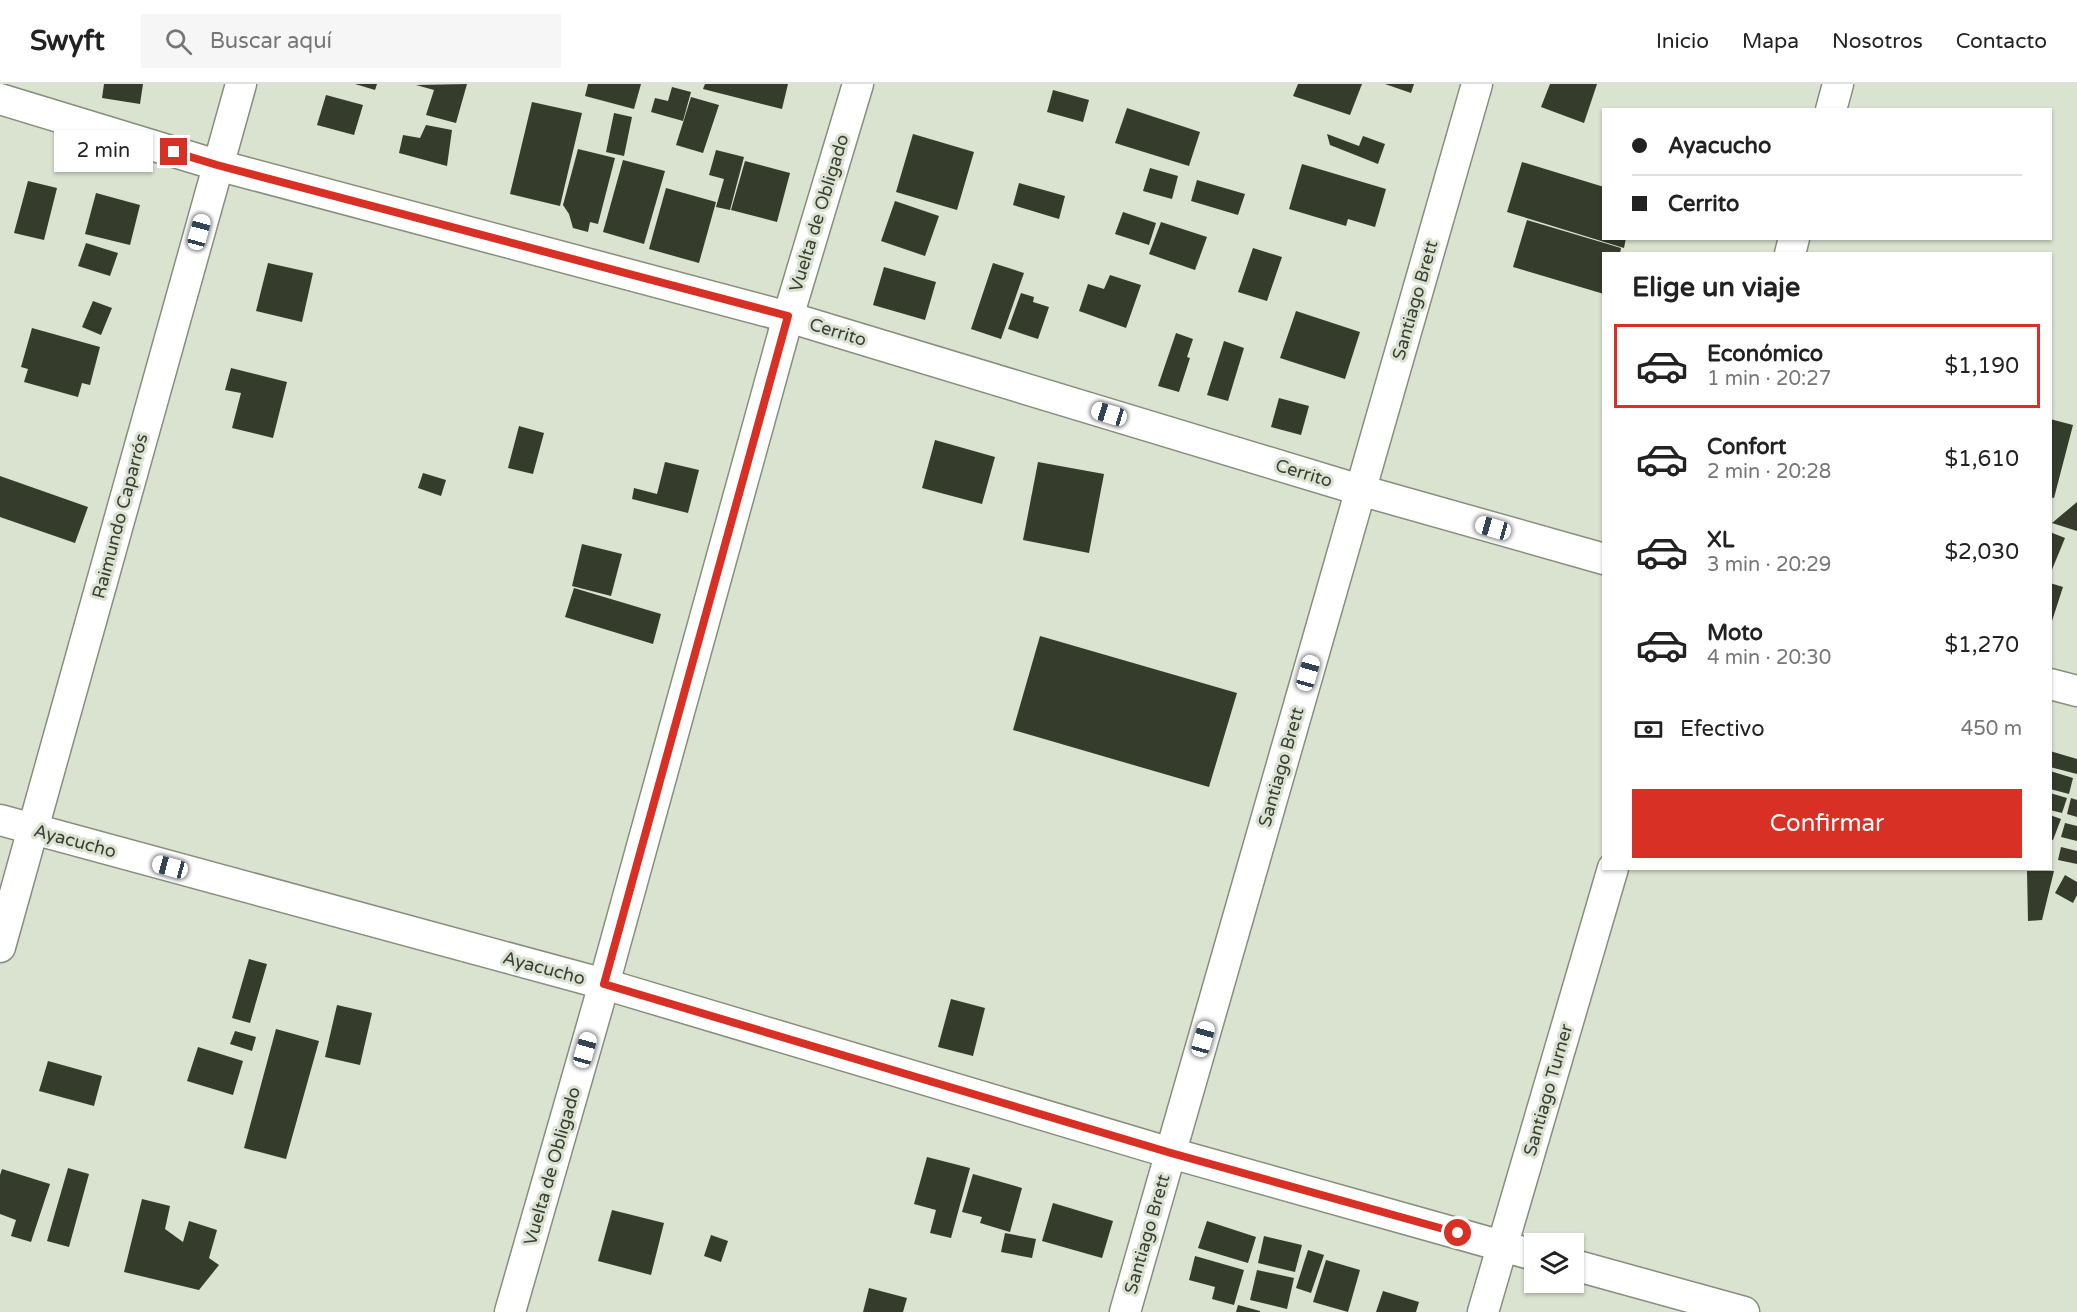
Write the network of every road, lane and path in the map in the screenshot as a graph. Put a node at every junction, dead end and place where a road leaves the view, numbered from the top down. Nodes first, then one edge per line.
1 (241, 84) edge
2 (858, 84) edge
3 (1477, 84) edge
4 (1838, 84) edge
5 (0, 99) edge
6 (1832, 108) edge
7 (217, 165) junction
8 (788, 316) junction
9 (1360, 490) junction
10 (1602, 558) edge
11 (2052, 685) edge
12 (2077, 691) edge
13 (0, 820) edge
14 (33, 830) junction
15 (1612, 870) edge
16 (0, 947) edge
17 (604, 984) junction
18 (1171, 1153) junction
19 (1502, 1246) junction
20 (1524, 1252) edge
21 (1584, 1268) edge
22 (510, 1312) edge
23 (1125, 1312) edge
24 (1483, 1312) edge
25 (1744, 1312) edge

1 - 7 street, Raimundo Caparrós
2 - 8 street, Vuelta de Obligado
3 - 9 street, Santiago Brett
4 - 6 street
5 - 7 street, Cerrito
7 - 8 street, Cerrito
7 - 14 street, Raimundo Caparrós
8 - 9 street, Cerrito
8 - 17 street, Vuelta de Obligado
9 - 10 street, Cerrito
9 - 18 street, Santiago Brett
11 - 12 street
13 - 14 street, Ayacucho
14 - 16 street, Raimundo Caparrós
14 - 17 street, Ayacucho
15 - 19 street, Santiago Turner
17 - 18 street, Ayacucho
17 - 22 street, Vuelta de Obligado
18 - 19 street, Ayacucho
18 - 23 street, Santiago Brett
19 - 20 street, Ayacucho
19 - 24 street, Santiago Turner
21 - 25 street

